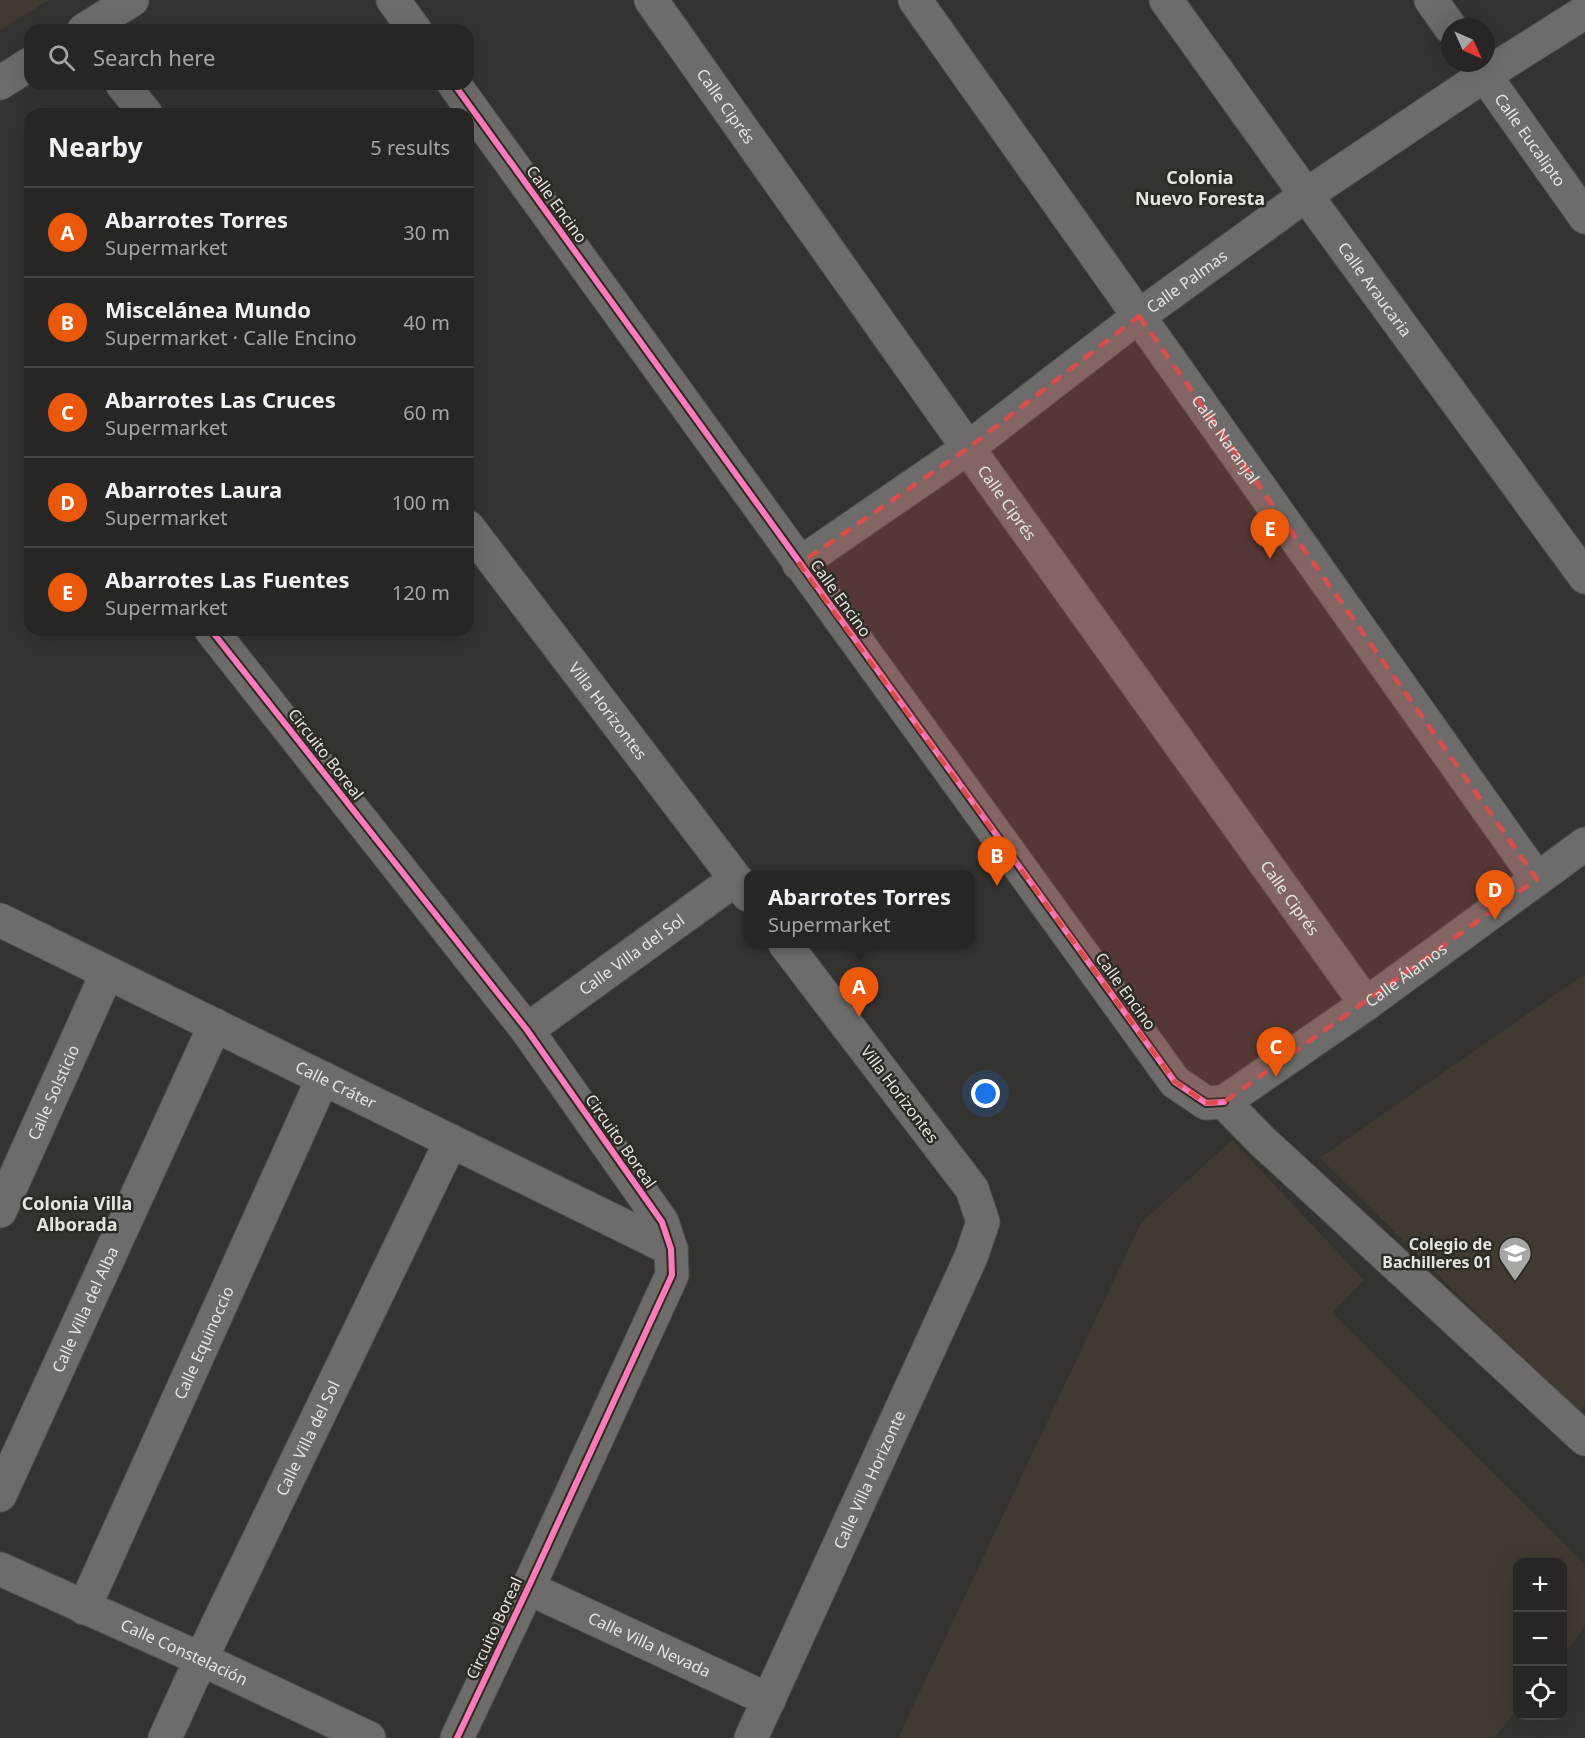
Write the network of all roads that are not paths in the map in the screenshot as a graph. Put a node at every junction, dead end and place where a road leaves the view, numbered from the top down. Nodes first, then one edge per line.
1 (132, 0) edge
2 (393, 0) edge
3 (651, 0) edge
4 (915, 0) edge
5 (1166, 0) edge
6 (1431, 0) edge
7 (1585, 12) edge
8 (1444, 18) edge
9 (94, 24) edge
10 (411, 24) edge
11 (1495, 61) edge
12 (24, 68) edge
13 (1477, 72) edge
14 (1483, 72) edge
15 (0, 83) edge
16 (127, 90) edge
17 (458, 90) edge
18 (141, 108) edge
19 (471, 108) edge
20 (474, 112) edge
21 (1306, 195) junction
22 (1585, 217) edge
23 (1139, 316) junction
24 (968, 448) junction
25 (474, 535) edge
26 (799, 564) junction
27 (1585, 577) edge
28 (216, 636) edge
29 (1585, 844) edge
30 (1538, 879) junction
31 (742, 887) edge
32 (0, 920) edge
33 (788, 948) edge
34 (107, 973) junction
35 (1366, 1004) junction
36 (215, 1025) junction
37 (527, 1030) junction
38 (323, 1078) junction
39 (1224, 1102) junction
40 (451, 1141) junction
41 (0, 1211) edge
42 (983, 1222) joint
43 (671, 1249) junction
44 (1585, 1439) edge
45 (0, 1495) edge
46 (0, 1569) edge
47 (528, 1588) junction
48 (84, 1608) junction
49 (201, 1659) junction
50 (769, 1700) junction
51 (165, 1738) edge
52 (369, 1738) edge
53 (457, 1738) edge
54 (751, 1738) edge

1 - 9 street
2 - 10 street
3 - 24 street, Calle Ciprés
4 - 23 street, Calle Naranjal
5 - 21 street, Calle Araucaria
6 - 8 street
7 - 11 street, Calle Palmas
12 - 15 street
13 - 21 street, Calle Palmas
14 - 22 street, Calle Eucalipto
16 - 18 street
17 - 19 street, Calle Encino
20 - 26 street, Calle Encino
21 - 23 street, Calle Palmas
21 - 27 street, Calle Araucaria
23 - 24 street, Calle Palmas
23 - 30 street, Calle Naranjal
24 - 26 street, Calle Palmas
24 - 35 street, Calle Ciprés
25 - 31 street, Villa Horizontes
26 - 39 street, Calle Encino
28 - 37 street, Circuito Boreal
29 - 30 street, Calle Álamos
30 - 35 street, Calle Álamos
31 - 37 street, Calle Villa del Sol
32 - 34 street, Calle Cráter
33 - 42 street, Villa Horizontes
34 - 36 street, Calle Cráter
34 - 41 street, Calle Solsticio
35 - 39 street, Calle Álamos
36 - 38 street, Calle Cráter
36 - 45 street, Calle Villa del Alba
37 - 43 street, Circuito Boreal
38 - 40 street, Calle Cráter
38 - 48 street, Calle Equinoccio
39 - 44 street
40 - 43 street, Calle Cráter
40 - 49 street, Calle Villa del Sol
42 - 50 street, Calle Villa Horizonte
43 - 47 street, Circuito Boreal
46 - 48 street, Calle Constelación
47 - 50 street, Calle Villa Nevada
47 - 53 street, Circuito Boreal
48 - 49 street, Calle Constelación
49 - 51 street, Calle Villa del Sol
49 - 52 street, Calle Constelación
50 - 54 street, Calle Villa Horizonte

